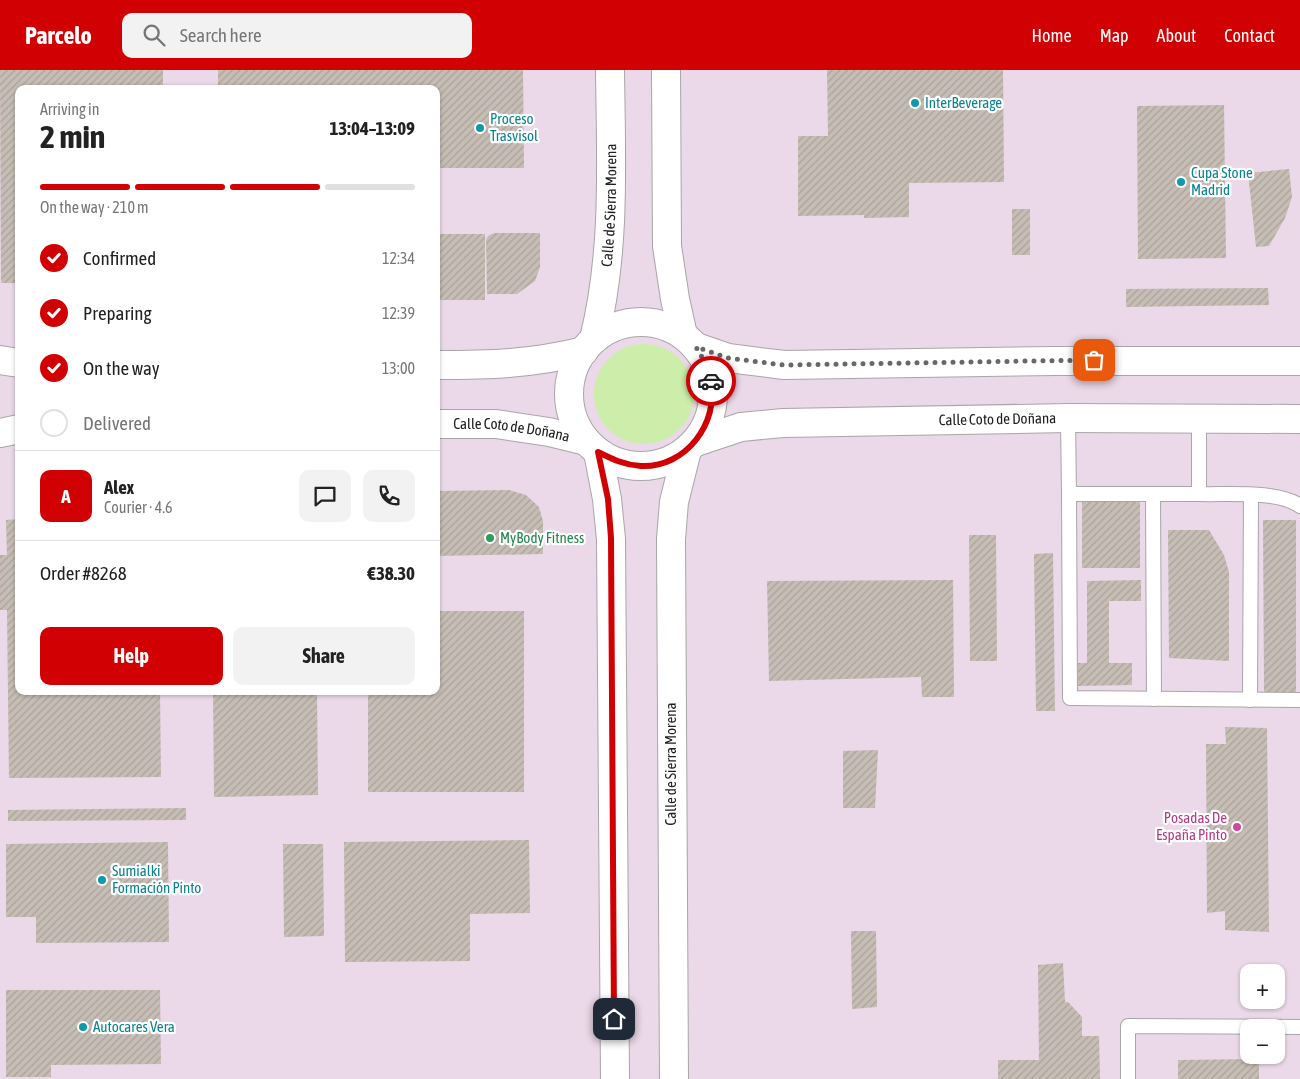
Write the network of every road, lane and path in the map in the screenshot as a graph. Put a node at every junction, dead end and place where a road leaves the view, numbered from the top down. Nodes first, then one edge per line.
1 (610, 70) edge
2 (666, 70) edge
3 (690, 341) junction
4 (589, 345) junction
5 (0, 360) edge
6 (1300, 361) edge
7 (15, 363) edge
8 (440, 365) edge
9 (1068, 418) junction
10 (1199, 419) junction
11 (1300, 419) edge
12 (440, 424) edge
13 (15, 431) edge
14 (0, 433) edge
15 (691, 446) junction
16 (592, 447) junction
17 (1069, 494) junction
18 (1153, 494) junction
19 (1199, 494) junction
20 (1251, 495) junction
21 (1300, 506) edge
22 (1154, 699) junction
23 (1250, 700) junction
24 (1300, 700) edge
25 (1300, 1027) edge
26 (615, 1079) edge
27 (674, 1079) edge
28 (1128, 1079) edge

1 - 4 street, Calle de Sierra Morena
2 - 3 street
3 - 4 street
3 - 6 street
3 - 15 street
4 - 8 street
4 - 16 street
5 - 7 street
9 - 10 street, Calle Coto de Doñana
9 - 15 street, Calle Coto de Doñana
9 - 17 lane
10 - 11 street, Calle Coto de Doñana
10 - 19 lane
12 - 16 street, Calle Coto de Doñana
13 - 14 street
15 - 16 street
15 - 27 street, Calle de Sierra Morena
16 - 26 street
17 - 18 lane
17 - 22 lane
18 - 19 lane
18 - 22 lane
19 - 20 lane
20 - 21 lane
20 - 23 lane
22 - 23 lane
23 - 24 lane
25 - 28 lane

